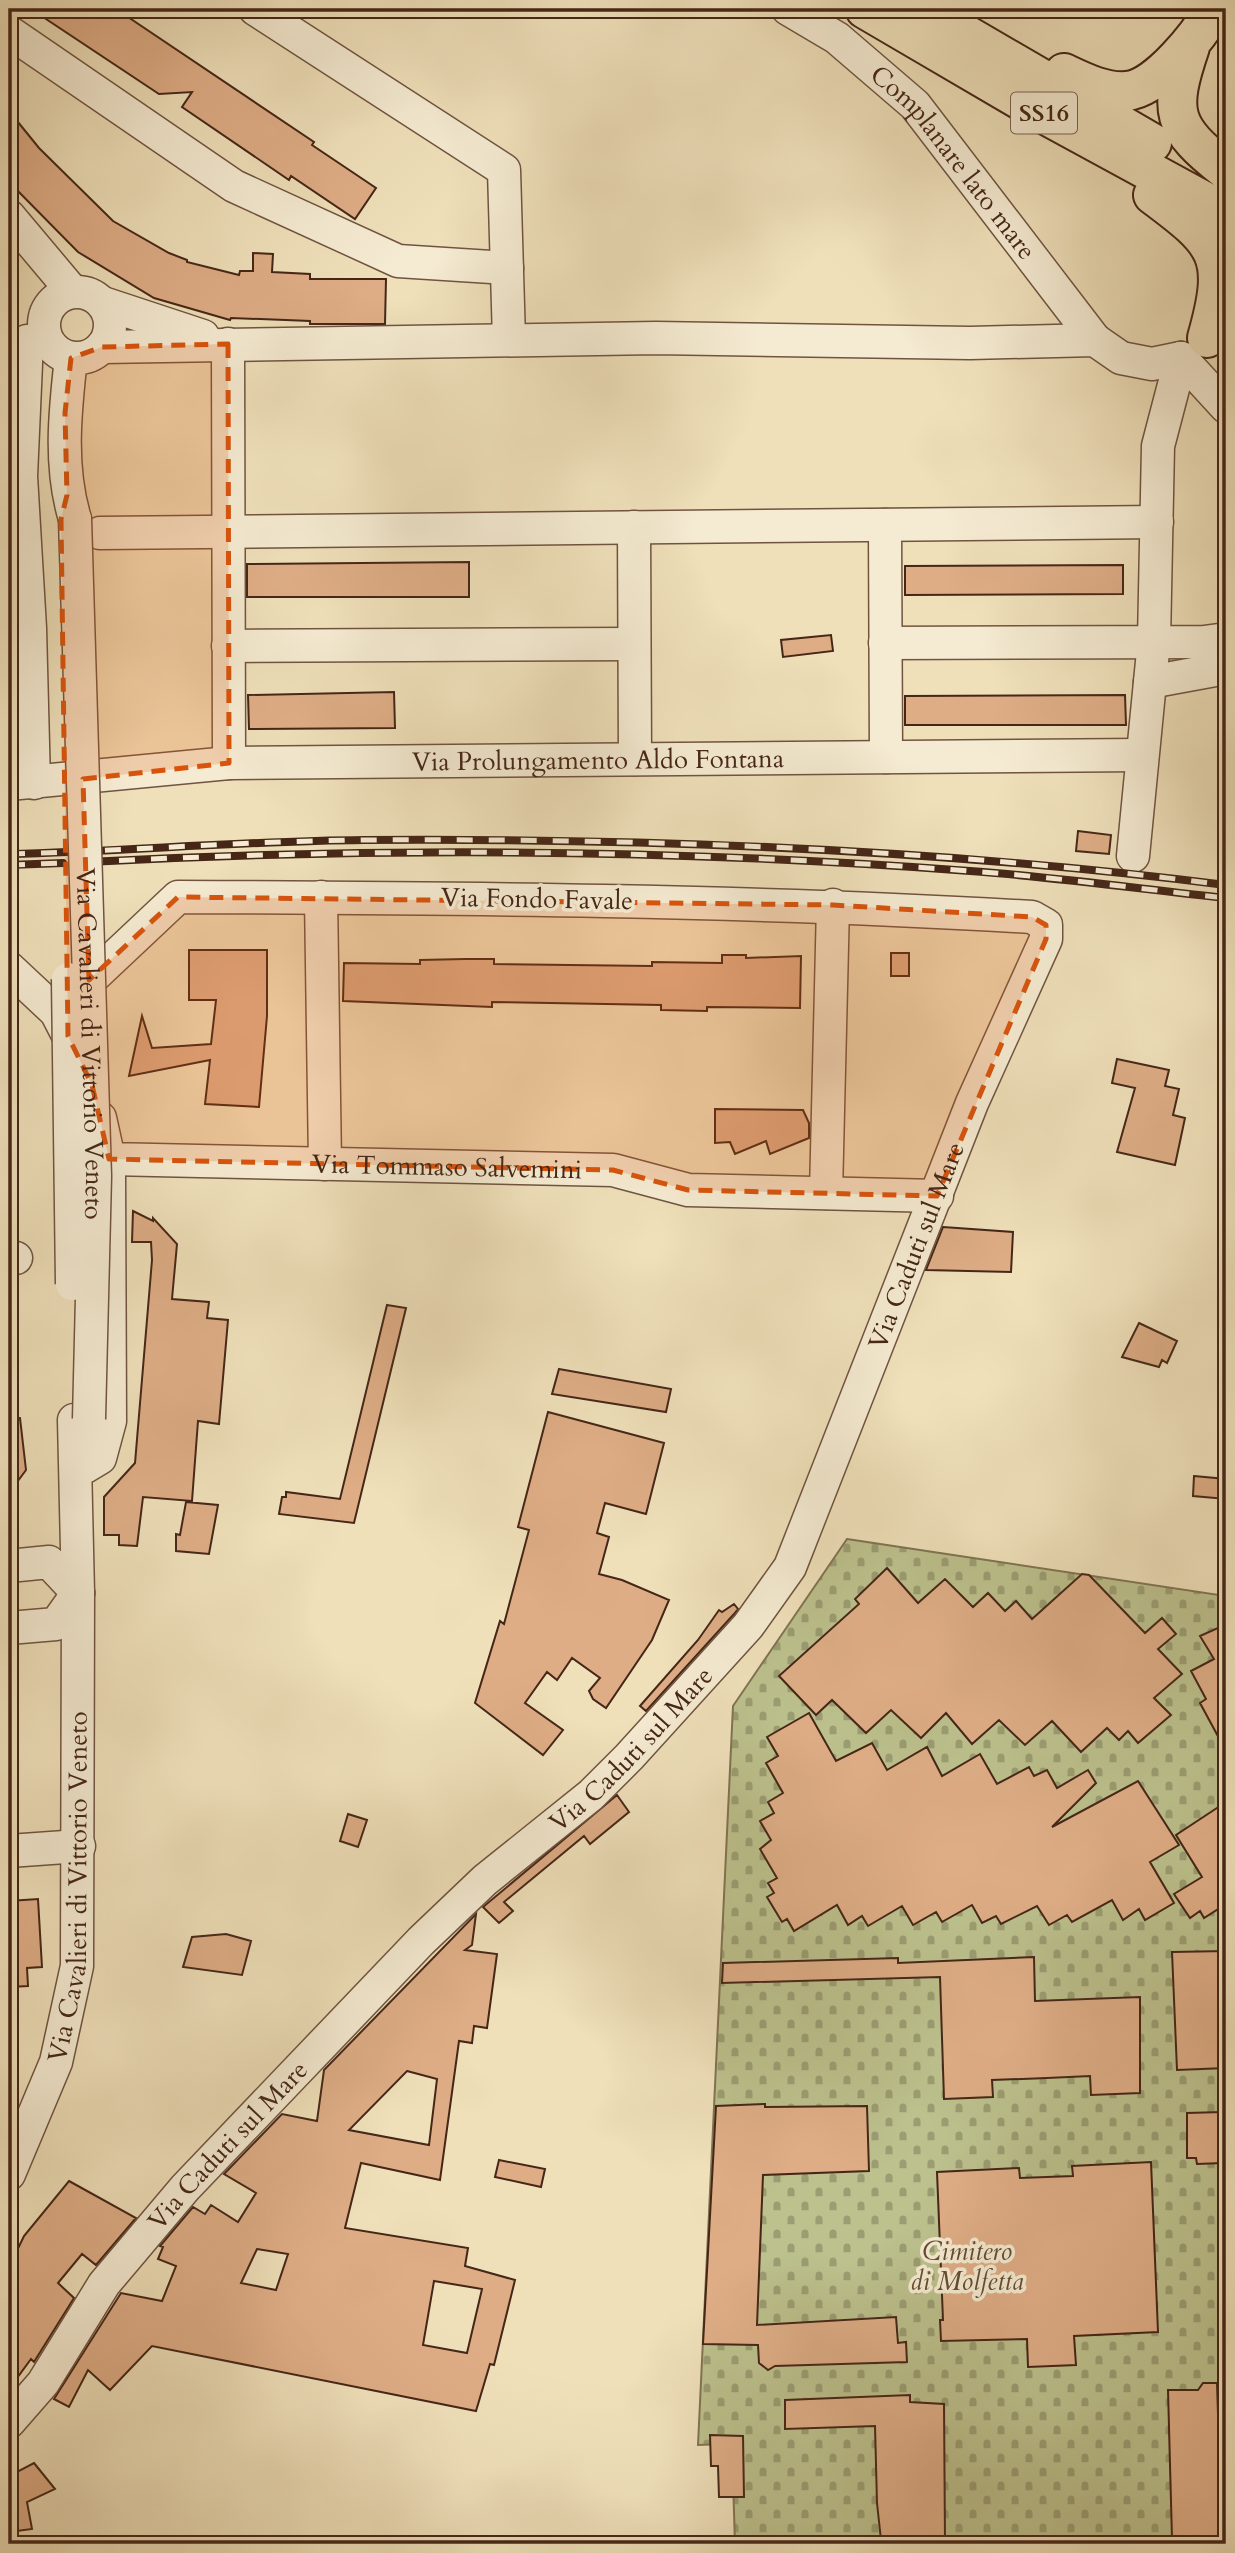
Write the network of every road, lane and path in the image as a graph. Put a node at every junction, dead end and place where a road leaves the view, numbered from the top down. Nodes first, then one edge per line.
1 (255, 9) edge
2 (788, 9) edge
3 (865, 9) edge
4 (1213, 9) edge
5 (923, 10) edge
6 (9, 32) edge
7 (1192, 41) junction
8 (1046, 115) junction
9 (1226, 170) edge
10 (1226, 187) edge
11 (1226, 213) edge
12 (9, 216) edge
13 (507, 268) junction
14 (72, 291) junction
15 (103, 303) junction
16 (509, 340) junction
17 (1095, 340) junction
18 (1205, 340) edge
19 (27, 341) dead end
20 (228, 344) junction
21 (102, 347) junction
22 (71, 358) junction
23 (1226, 407) edge
24 (76, 517) junction
25 (1157, 522) junction
26 (884, 524) junction
27 (634, 527) junction
28 (227, 532) junction
29 (1226, 639) edge
30 (1154, 641) junction
31 (885, 643) junction
32 (634, 644) junction
33 (228, 646) junction
34 (1226, 668) edge
35 (1150, 682) junction
36 (1142, 755) junction
37 (886, 757) junction
38 (635, 759) junction
39 (229, 763) junction
40 (33, 783) edge
41 (1133, 856) dead end
42 (321, 897) junction
43 (833, 905) junction
44 (1046, 939) joint
45 (9, 968) edge
46 (56, 1012) junction
47 (109, 1159) junction
48 (325, 1164) junction
49 (827, 1193) junction
50 (937, 1196) junction
51 (81, 1419) junction
52 (85, 1467) junction
53 (9, 1566) edge
54 (78, 1593) junction
55 (9, 1628) edge
56 (79, 1846) junction
57 (9, 1851) edge
58 (9, 2174) edge
59 (9, 2422) edge

1 - 13 street
2 - 17 street, Complanare lato mare
3 - 8 highway, SS16
4 - 7 highway, SS16
5 - 7 highway, SS16
5 - 10 highway, SS16
6 - 13 street
7 - 9 highway, SS16
8 - 11 highway, SS16
8 - 18 highway, SS16
12 - 14 street
13 - 16 street
14 - 15 street
14 - 22 street
15 - 20 street
15 - 21 street
16 - 17 street
16 - 20 street
17 - 18 street
18 - 23 street
18 - 25 street
19 - 40 street
20 - 21 street
20 - 28 street
21 - 22 street
22 - 24 street, Via Cavalieri di Vittorio Veneto
24 - 28 street
24 - 51 street, Via Cavalieri di Vittorio Veneto, bridge
25 - 26 street
25 - 30 street
26 - 27 street
26 - 31 street
27 - 28 street
27 - 32 street
28 - 33 street
29 - 30 street
30 - 31 street
30 - 35 street
31 - 37 street
32 - 33 street
32 - 38 street
33 - 39 street
34 - 35 street
35 - 36 street
36 - 37 street, Via Prolungamento Aldo Fontana
36 - 41 street
37 - 38 street, Via Prolungamento Aldo Fontana
38 - 39 street, Via Prolungamento Aldo Fontana
39 - 40 street, Via Prolungamento Aldo Fontana
42 - 43 street, Via Fondo Favale
42 - 46 street, Via Fondo Favale
42 - 48 street
43 - 44 street, Via Fondo Favale
43 - 49 street
44 - 50 street, Via Caduti sul Mare
45 - 46 street
46 - 47 street
47 - 48 street, Via Tommaso Salvemini
47 - 52 street
48 - 49 street, Via Tommaso Salvemini
49 - 50 street, Via Tommaso Salvemini
50 - 59 street, Via Caduti sul Mare
51 - 52 street, Via Cavalieri di Vittorio Veneto
51 - 54 street, Via Cavalieri di Vittorio Veneto
52 - 54 street, Via Cavalieri di Vittorio Veneto
53 - 54 street
54 - 55 street
54 - 56 street, Via Cavalieri di Vittorio Veneto
56 - 57 street
56 - 58 street, Via Cavalieri di Vittorio Veneto

